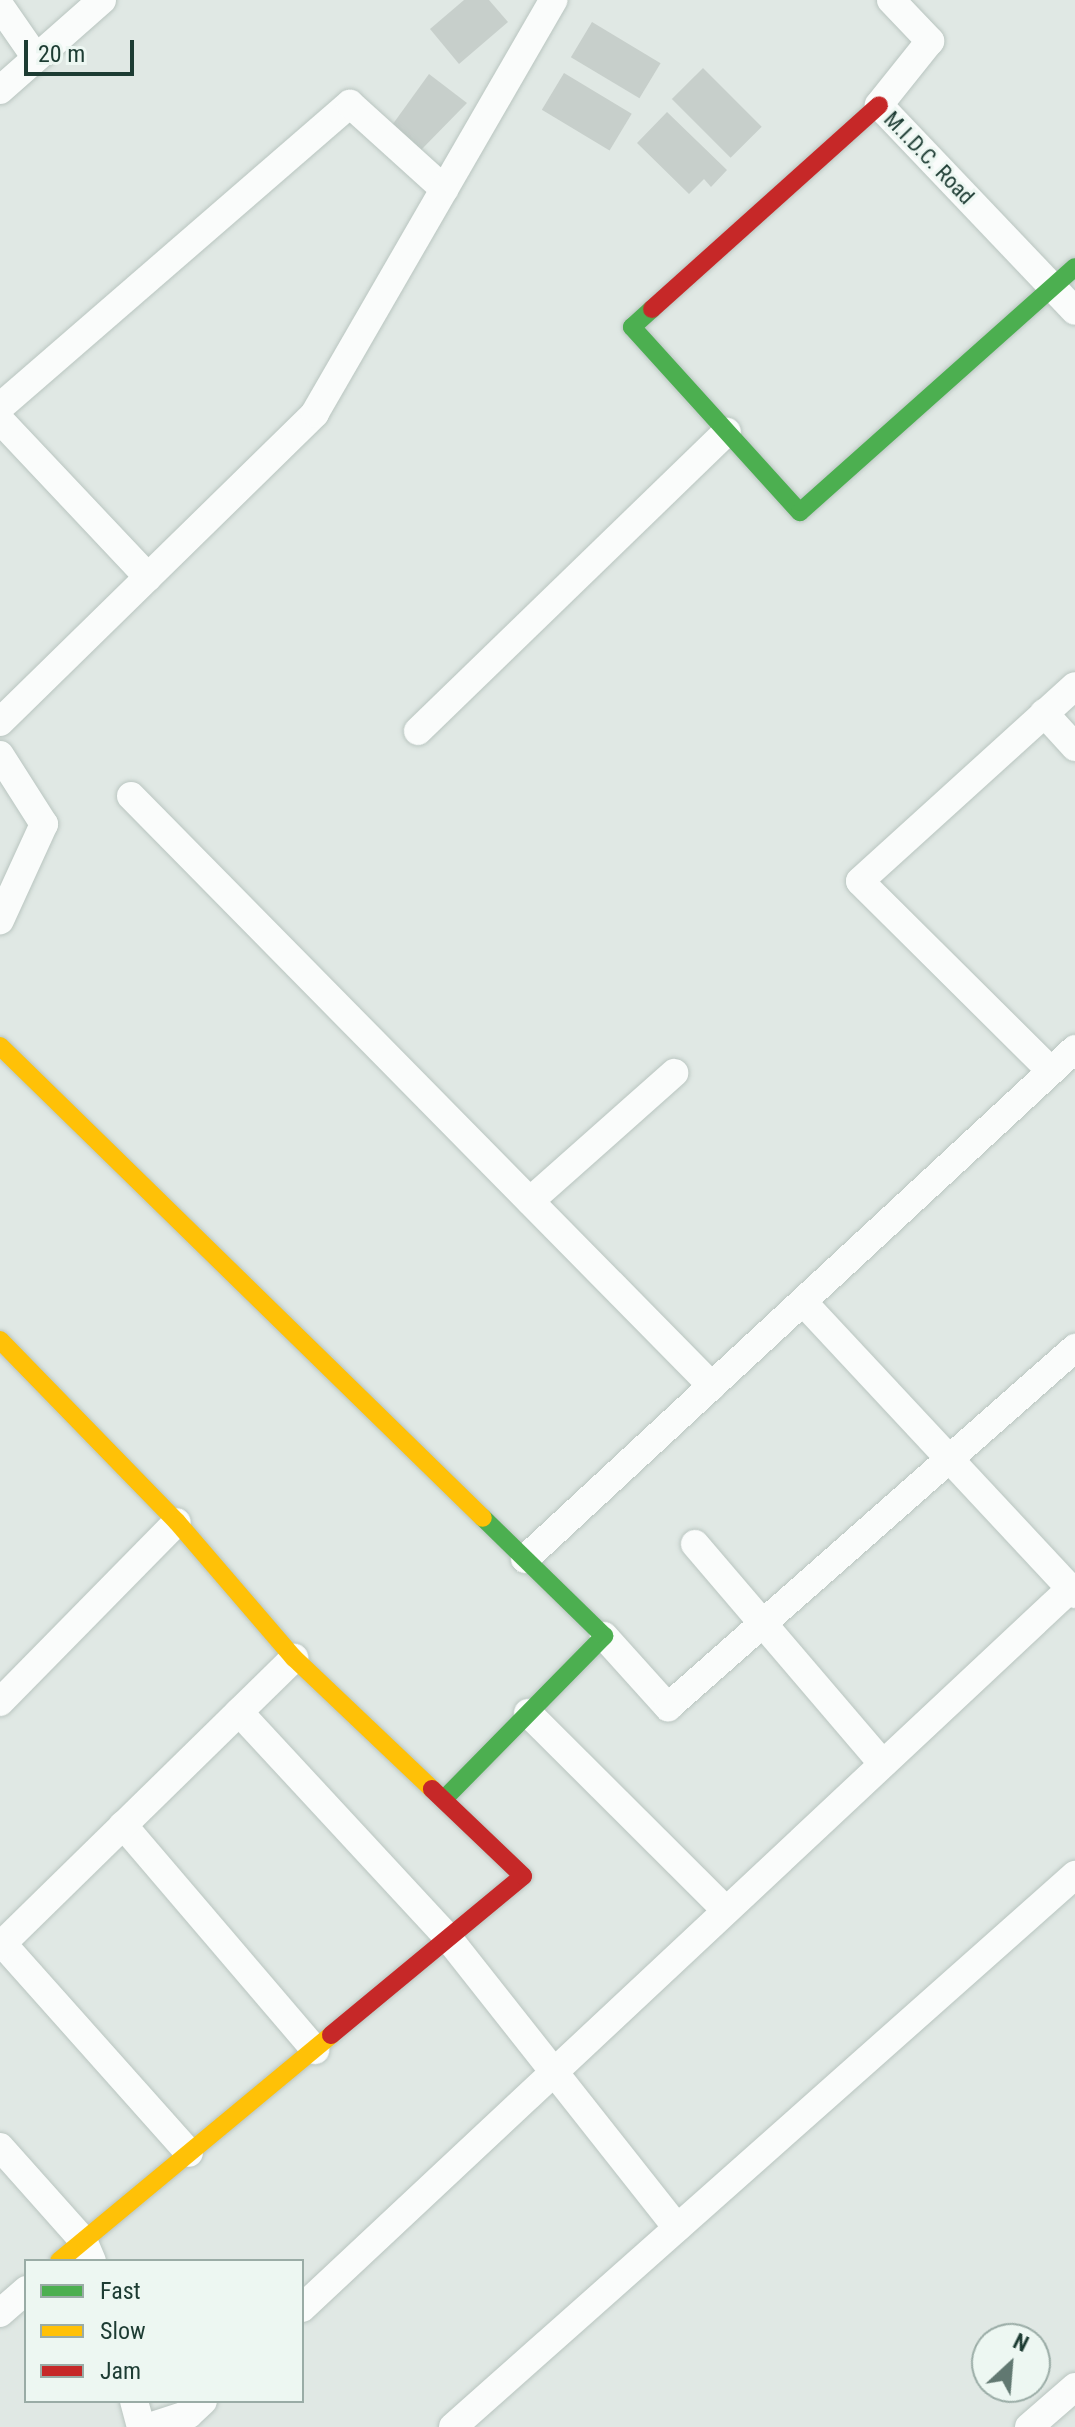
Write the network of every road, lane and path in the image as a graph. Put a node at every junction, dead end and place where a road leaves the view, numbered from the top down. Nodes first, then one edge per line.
1 (102, 0) edge
2 (553, 0) edge
3 (891, 0) edge
4 (0, 6) edge
5 (36, 58) junction
6 (0, 90) edge
7 (879, 105) junction
8 (444, 189) junction
9 (1075, 267) edge
10 (1052, 288) junction
11 (1075, 311) edge
12 (0, 407) edge
13 (0, 420) edge
14 (727, 432) junction
15 (148, 577) junction
16 (1075, 686) edge
17 (1044, 713) junction
18 (0, 722) edge
19 (418, 731) dead end
20 (1075, 747) edge
21 (0, 755) edge
22 (131, 796) dead end
23 (0, 920) edge
24 (0, 1046) edge
25 (1075, 1049) edge
26 (1051, 1071) junction
27 (674, 1073) dead end
28 (530, 1201) junction
29 (804, 1303) junction
30 (0, 1340) edge
31 (1075, 1348) edge
32 (712, 1386) junction
33 (949, 1459) junction
34 (177, 1522) junction
35 (695, 1544) dead end
36 (525, 1559) junction
37 (1072, 1591) edge
38 (764, 1622) junction
39 (604, 1636) junction
40 (294, 1658) junction
41 (0, 1702) edge
42 (239, 1712) junction
43 (528, 1713) junction
44 (883, 1764) junction
45 (446, 1797) junction
46 (123, 1825) junction
47 (1075, 1875) edge
48 (726, 1910) junction
49 (449, 1939) junction
50 (1, 1944) edge
51 (315, 2050) junction
52 (552, 2073) junction
53 (0, 2147) edge
54 (189, 2153) junction
55 (677, 2228) junction
56 (87, 2250) edge
57 (64, 2259) edge
58 (24, 2292) edge
59 (304, 2306) edge
60 (0, 2313) edge
61 (1075, 2387) edge
62 (135, 2403) edge
63 (201, 2403) edge
64 (141, 2427) edge
65 (149, 2427) edge
66 (453, 2427) edge
67 (1029, 2427) edge

1 - 5 street
2 - 8 street
3 - 7 street, M.I.D.C. Road
4 - 5 street
5 - 6 street
7 - 10 street, M.I.D.C. Road
7 - 14 street
8 - 12 street
8 - 15 street
9 - 10 street
10 - 11 street, M.I.D.C. Road
10 - 14 street
13 - 15 street
14 - 19 street
15 - 18 street
16 - 17 street
17 - 20 street
17 - 26 street
21 - 23 street
22 - 28 street
24 - 36 street
25 - 26 street
26 - 29 street
27 - 28 street
28 - 32 street
29 - 32 street
29 - 33 street
30 - 34 street
31 - 33 street
32 - 36 street
33 - 37 street
33 - 38 street
34 - 40 street
34 - 41 street
35 - 38 street
36 - 39 street
37 - 44 street
38 - 39 street
38 - 44 street
39 - 43 street
40 - 42 street
40 - 45 street
42 - 46 street
42 - 49 street
43 - 45 street
43 - 48 street
44 - 48 street
45 - 49 street
46 - 50 street
46 - 51 street
47 - 55 street
48 - 52 street
49 - 51 street
49 - 52 street
50 - 54 street
51 - 54 street
52 - 55 street
52 - 59 street
53 - 56 street
54 - 56 street
55 - 66 street
56 - 57 street
58 - 60 street
61 - 67 street
62 - 64 street
63 - 65 street

